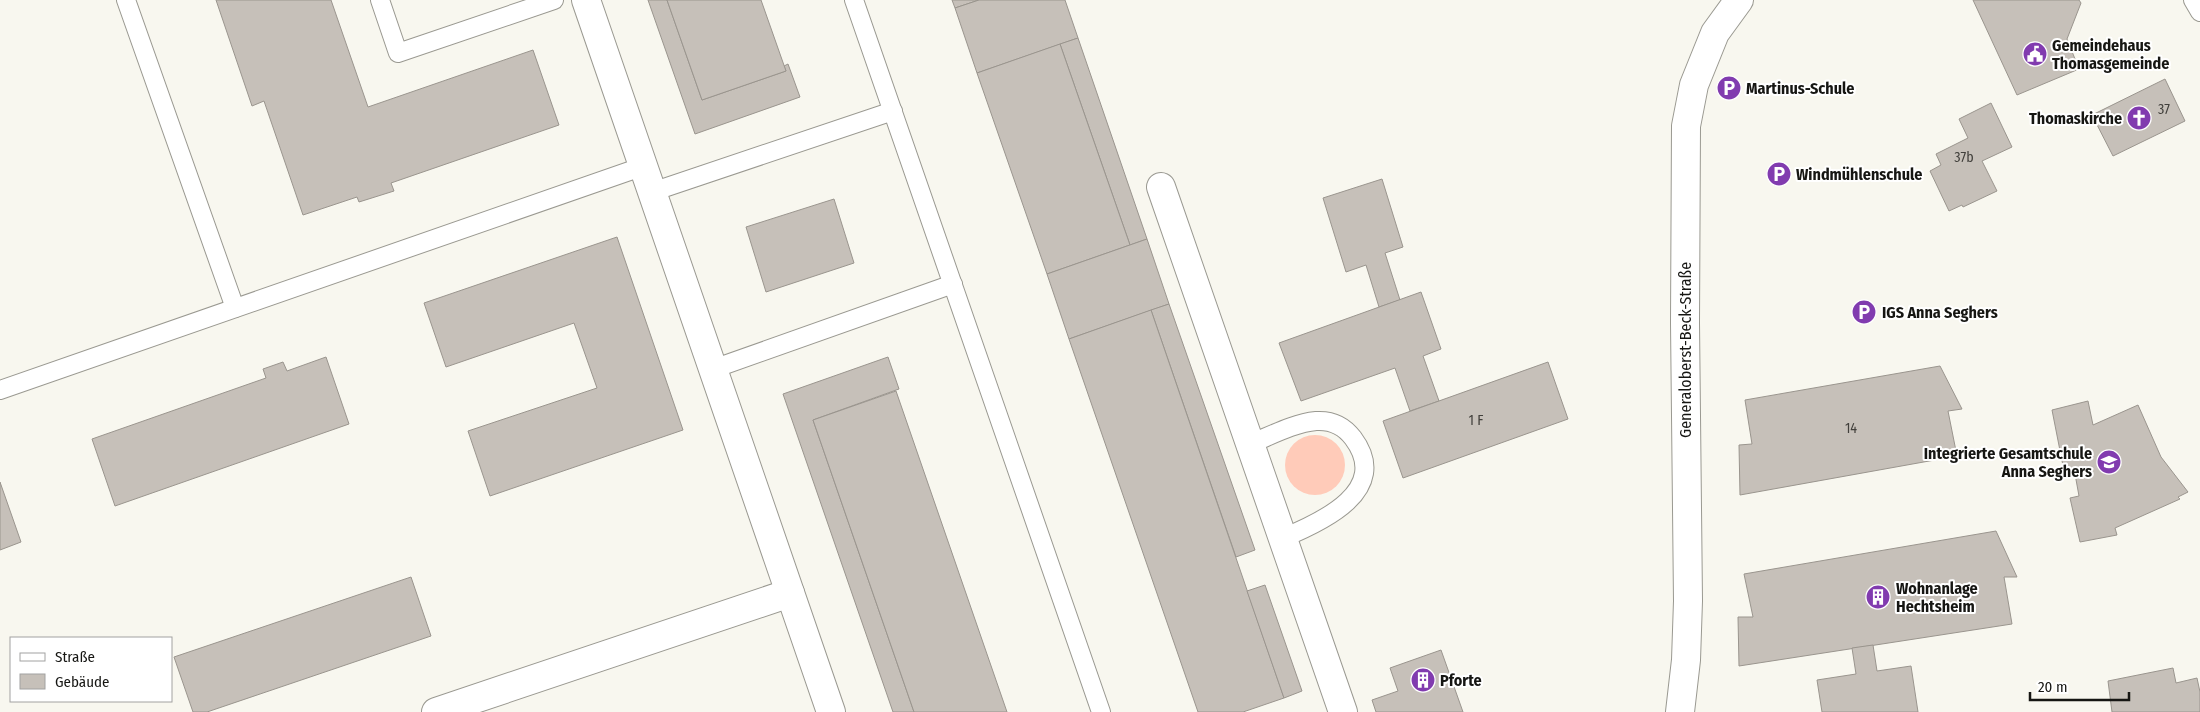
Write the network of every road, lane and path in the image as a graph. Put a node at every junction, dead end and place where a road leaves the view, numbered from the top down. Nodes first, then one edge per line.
1 (126, 0) edge
2 (380, 0) edge
3 (554, 0) edge
4 (586, 0) edge
5 (854, 0) edge
6 (1739, 0) edge
7 (2193, 0) edge
8 (2200, 12) edge
9 (893, 111) junction
10 (644, 166) junction
11 (1161, 187) dead end
12 (652, 192) junction
13 (953, 284) junction
14 (235, 308) junction
15 (714, 369) junction
16 (0, 390) edge
17 (1250, 444) junction
18 (1282, 538) junction
19 (790, 593) junction
20 (436, 712) edge
21 (831, 712) edge
22 (1101, 712) edge
23 (1343, 712) edge
24 (1680, 712) edge

1 - 14 lane
2 - 3 lane
4 - 10 street
5 - 9 lane
6 - 24 street, Generaloberst-Beck-Straße
7 - 8 lane
9 - 12 lane
9 - 13 lane
10 - 12 street
10 - 14 lane
11 - 17 street
12 - 15 street
13 - 15 lane
13 - 22 lane
14 - 16 lane
15 - 19 street
17 - 18 street
17 - 18 lane
18 - 23 street
19 - 20 street
19 - 21 street

